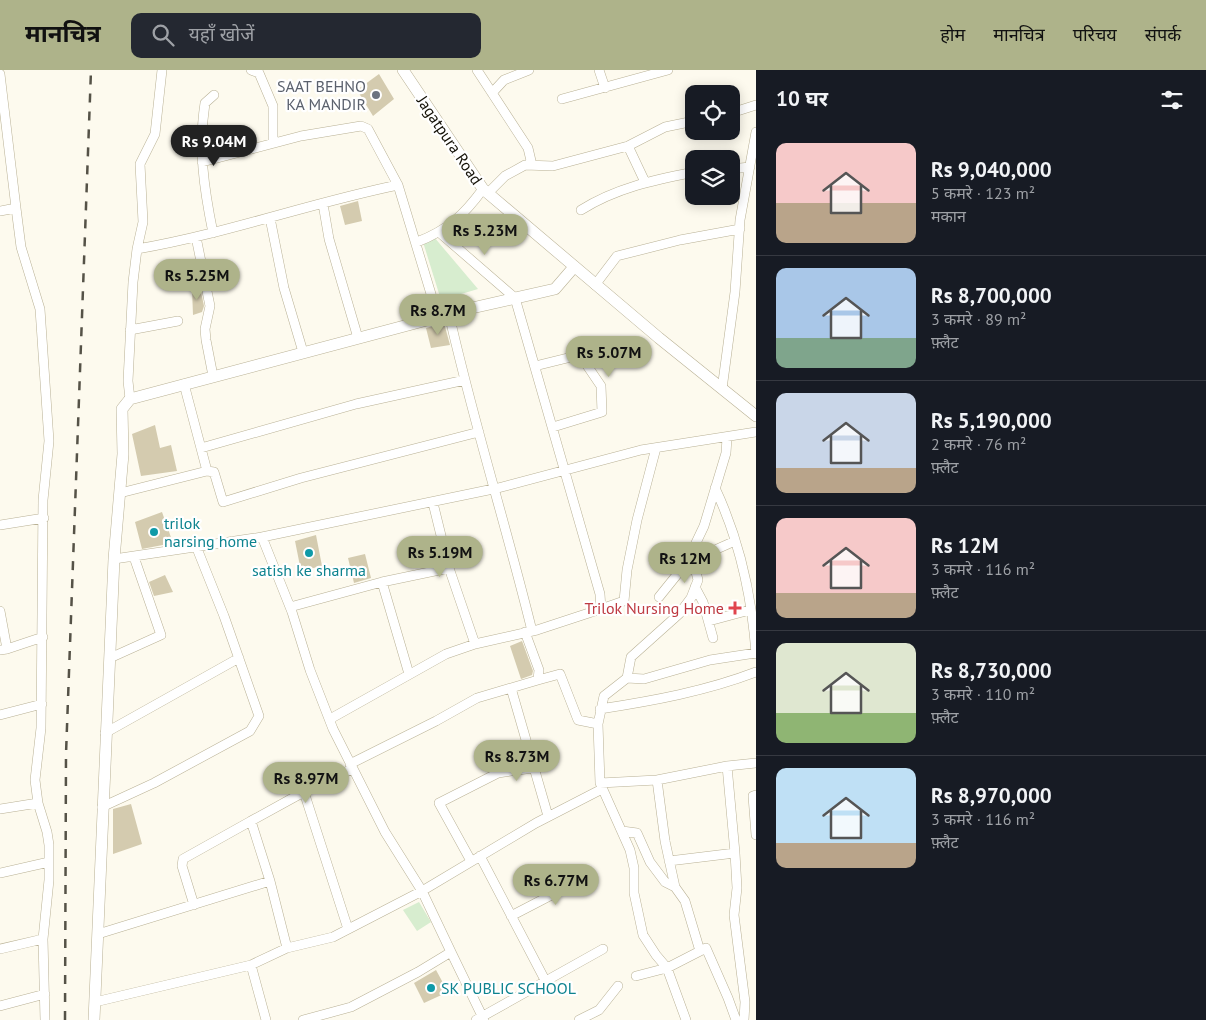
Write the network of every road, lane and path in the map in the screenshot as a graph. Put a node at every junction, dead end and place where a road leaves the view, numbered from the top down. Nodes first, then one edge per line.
1 (162, 70) edge
2 (251, 70) edge
3 (403, 70) edge
4 (478, 70) edge
5 (528, 70) edge
6 (599, 70) edge
7 (668, 70) edge
8 (0, 74) edge
9 (605, 88) junction
10 (492, 93) junction
11 (214, 95) dead end
12 (562, 99) dead end
13 (756, 105) edge
14 (740, 110) edge
15 (685, 123) edge
16 (4, 129) edge
17 (756, 138) edge
18 (273, 142) junction
19 (628, 146) junction
20 (202, 162) junction
21 (532, 165) junction
22 (750, 167) junction
23 (740, 168) edge
24 (685, 174) edge
25 (646, 182) junction
26 (398, 185) junction
27 (486, 191) junction
28 (323, 204) junction
29 (16, 208) junction
30 (581, 210) dead end
31 (0, 211) edge
32 (270, 218) junction
33 (740, 229) junction
34 (213, 232) junction
35 (440, 233) junction
36 (196, 237) junction
37 (417, 242) junction
38 (137, 249) junction
39 (574, 267) junction
40 (595, 285) junction
41 (516, 298) junction
42 (444, 315) junction
43 (178, 321) dead end
44 (130, 330) junction
45 (358, 338) junction
46 (608, 348) dead end
47 (303, 352) junction
48 (580, 355) junction
49 (536, 366) junction
50 (214, 376) junction
51 (465, 380) junction
52 (184, 384) junction
53 (722, 389) junction
54 (130, 399) junction
55 (756, 416) edge
56 (553, 427) junction
57 (479, 432) junction
58 (756, 432) edge
59 (726, 438) junction
60 (201, 448) junction
61 (656, 448) junction
62 (566, 470) junction
63 (207, 471) junction
64 (715, 488) junction
65 (493, 490) junction
66 (120, 493) junction
67 (432, 503) junction
68 (44, 518) junction
69 (0, 525) edge
70 (262, 537) junction
71 (735, 541) junction
72 (196, 546) junction
73 (692, 556) junction
74 (134, 557) junction
75 (114, 559) junction
76 (449, 568) junction
77 (696, 570) junction
78 (382, 582) junction
79 (696, 586) junction
80 (659, 597) dead end
81 (752, 604) edge
82 (290, 607) junction
83 (601, 609) junction
84 (0, 611) edge
85 (709, 622) junction
86 (529, 632) junction
87 (43, 637) junction
88 (713, 638) dead end
89 (475, 644) junction
90 (4, 650) edge
91 (756, 654) edge
92 (110, 658) junction
93 (239, 658) junction
94 (756, 672) edge
95 (409, 674) junction
96 (627, 678) junction
97 (538, 680) junction
98 (511, 688) junction
99 (42, 704) junction
100 (600, 709) junction
101 (0, 714) edge
102 (330, 719) junction
103 (598, 724) junction
104 (105, 734) junction
105 (756, 763) edge
106 (351, 766) junction
107 (727, 766) junction
108 (533, 768) junction
109 (657, 780) junction
110 (601, 786) junction
111 (304, 792) junction
112 (756, 794) edge
113 (38, 803) junction
114 (102, 807) junction
115 (0, 809) edge
116 (548, 816) junction
117 (251, 821) junction
118 (622, 831) junction
119 (756, 835) edge
120 (735, 853) junction
121 (480, 856) junction
122 (471, 861) junction
123 (670, 861) junction
124 (49, 862) junction
125 (0, 873) edge
126 (590, 875) dead end
127 (270, 881) junction
128 (675, 887) junction
129 (422, 890) junction
130 (194, 905) junction
131 (510, 916) junction
132 (348, 929) junction
133 (98, 934) junction
134 (43, 939) junction
135 (287, 948) junction
136 (0, 949) edge
137 (603, 949) dead end
138 (700, 951) junction
139 (451, 952) junction
140 (251, 965) junction
141 (667, 968) junction
142 (636, 976) dead end
143 (546, 982) junction
144 (618, 986) dead end
145 (44, 994) junction
146 (95, 1002) junction
147 (0, 1006) edge
148 (481, 1019) edge
149 (45, 1020) edge
150 (94, 1020) edge
151 (266, 1020) edge
152 (303, 1020) edge
153 (579, 1020) edge
154 (686, 1020) edge
155 (736, 1020) edge
156 (744, 1020) edge

1 - 38 street
2 - 18 street
3 - 27 street, Jagatpura Road
4 - 10 street
5 - 10 street
6 - 9 street
7 - 9 street
8 - 16 street
9 - 12 street
10 - 21 street
11 - 20 street
13 - 14 street
15 - 19 street
16 - 29 street
17 - 22 street
18 - 20 street
18 - 26 street
19 - 21 street
19 - 25 street
20 - 34 street
21 - 27 street
22 - 23 street
22 - 33 street
24 - 25 street
25 - 30 street
26 - 28 street
26 - 37 street
27 - 35 street
27 - 39 street, Jagatpura Road
28 - 32 street
28 - 45 street
29 - 31 street
29 - 68 street
32 - 34 street
32 - 47 street
33 - 40 street
33 - 53 street
34 - 36 street
35 - 37 street
35 - 41 street
36 - 38 street
36 - 50 street
37 - 42 street
38 - 44 street
39 - 40 street, Jagatpura Road
39 - 41 street
40 - 53 street, Jagatpura Road
41 - 42 street
41 - 49 street
42 - 45 street
42 - 51 street
43 - 44 street
44 - 54 street
45 - 47 street
46 - 48 street
47 - 50 street
48 - 49 street
48 - 56 street
49 - 56 street
50 - 52 street
51 - 57 street
51 - 60 street
52 - 54 street
52 - 60 street
53 - 55 street, Jagatpura Road
54 - 66 street
56 - 62 street
57 - 63 street
57 - 65 street
58 - 59 street
59 - 61 street
59 - 64 street
60 - 63 street
61 - 62 street
61 - 83 street
62 - 65 street
62 - 83 street
63 - 66 street
64 - 71 street
64 - 73 street
65 - 67 street
65 - 86 street
66 - 75 street
67 - 70 street
67 - 76 street
68 - 69 street
68 - 87 street
70 - 72 street
70 - 82 street
71 - 77 street
71 - 81 street
72 - 74 street
72 - 93 street
73 - 77 street
73 - 80 street
74 - 75 street
74 - 92 street
75 - 92 street
76 - 78 street
76 - 89 street
77 - 79 street
78 - 82 street
78 - 95 street
79 - 85 street
79 - 96 street
81 - 85 street
81 - 91 street
82 - 102 street
83 - 86 street
84 - 90 street
85 - 88 street
86 - 89 street
86 - 97 street
87 - 90 street
87 - 99 street
89 - 95 street
91 - 96 street
92 - 104 street
93 - 104 street
93 - 114 street
94 - 100 street
95 - 102 street
96 - 100 street
97 - 98 street
97 - 103 street
98 - 106 street
98 - 108 street
99 - 101 street
99 - 113 street
100 - 103 street
102 - 106 street
103 - 110 street
104 - 114 street
105 - 107 street
106 - 111 street
106 - 129 street
107 - 109 street
107 - 120 street
108 - 116 street
108 - 122 street
109 - 110 street
109 - 123 street
110 - 116 street
110 - 118 street
111 - 117 street
111 - 132 street
112 - 119 street
113 - 115 street
113 - 124 street
114 - 133 street
116 - 121 street
117 - 127 street
117 - 130 street
118 - 128 street
118 - 141 street
120 - 123 street
120 - 156 street
121 - 122 street
121 - 131 street
122 - 129 street
123 - 128 street
124 - 125 street
124 - 134 street
126 - 131 street
127 - 130 street
127 - 135 street
128 - 138 street
129 - 132 street
129 - 139 street
130 - 133 street
131 - 143 street
132 - 135 street
133 - 146 street
134 - 136 street
134 - 145 street
135 - 140 street
137 - 143 street
138 - 141 street
138 - 155 street
139 - 148 street
139 - 152 street
140 - 146 street
140 - 151 street
141 - 142 street
141 - 154 street
143 - 148 street
144 - 153 street
145 - 147 street
145 - 149 street
146 - 150 street

